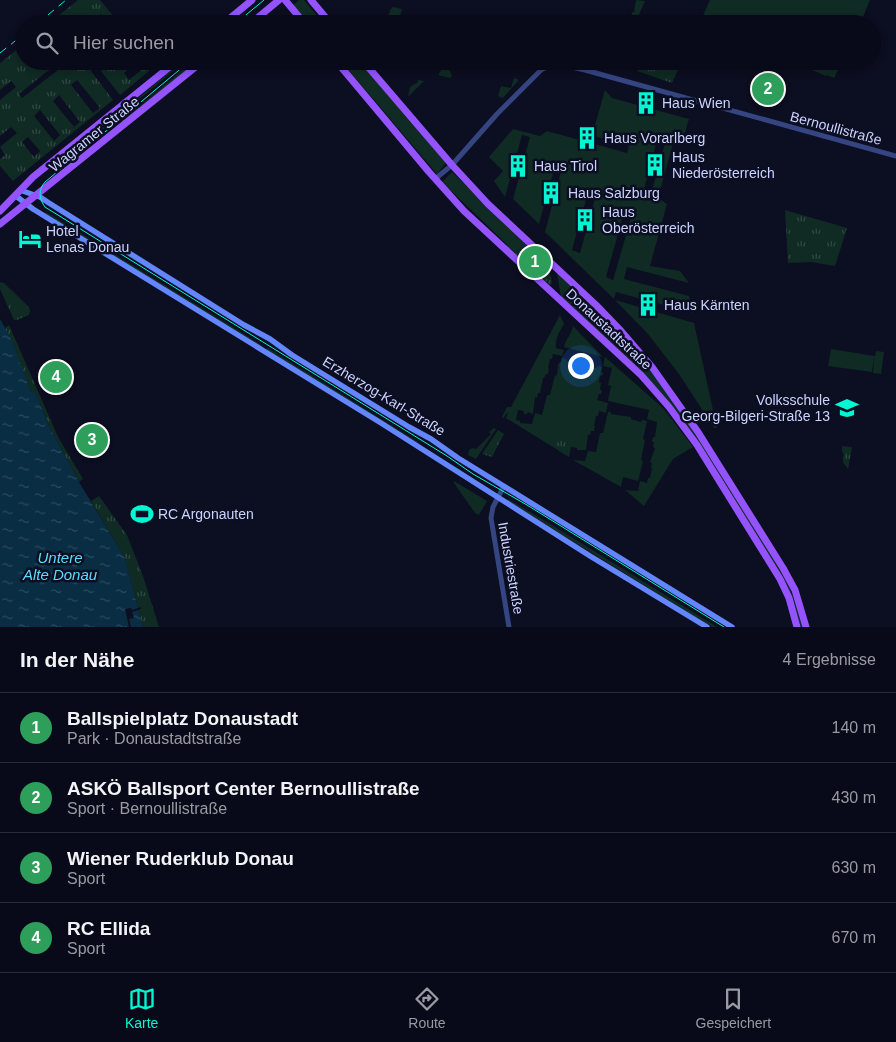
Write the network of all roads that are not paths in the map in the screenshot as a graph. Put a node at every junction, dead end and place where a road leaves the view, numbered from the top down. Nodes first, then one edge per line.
1 (252, 0) edge
2 (279, 0) edge
3 (285, 0) edge
4 (311, 0) edge
5 (234, 15) edge
6 (261, 15) edge
7 (298, 15) edge
8 (324, 15) edge
9 (166, 70) edge
10 (192, 70) edge
11 (344, 70) edge
12 (371, 70) edge
13 (541, 70) edge
14 (585, 70) edge
15 (896, 156) edge
16 (452, 165) junction
17 (435, 179) junction
18 (18, 193) junction
19 (37, 196) junction
20 (26, 204) junction
21 (0, 212) edge
22 (0, 224) edge
23 (504, 486) junction
24 (497, 498) junction
25 (510, 627) edge
26 (707, 627) edge
27 (732, 627) edge
28 (797, 627) edge
29 (806, 627) edge

1 - 5 main road
2 - 6 main road
3 - 7 main road
4 - 8 main road
9 - 18 main road, Wagramer Straße
10 - 19 main road, Wagramer Straße
11 - 17 main road, Donaustadtstraße
12 - 16 main road, Donaustadtstraße
13 - 16 street, Bernoullistraße
14 - 15 street, Bernoullistraße
16 - 17 street, Bernoullistraße
16 - 29 main road, Donaustadtstraße
17 - 28 main road, Donaustadtstraße
18 - 19 main road, Erzherzog-Karl-Straße
18 - 20 main road, Erzherzog-Karl-Straße
18 - 21 main road, Wagramer Straße
19 - 20 main road, Wagramer Straße
19 - 23 main road, Erzherzog-Karl-Straße
20 - 22 main road, Wagramer Straße
20 - 24 main road, Erzherzog-Karl-Straße
23 - 24 street, Industriestraße
23 - 27 main road, Erzherzog-Karl-Straße
24 - 25 street, Industriestraße
24 - 26 main road, Erzherzog-Karl-Straße

